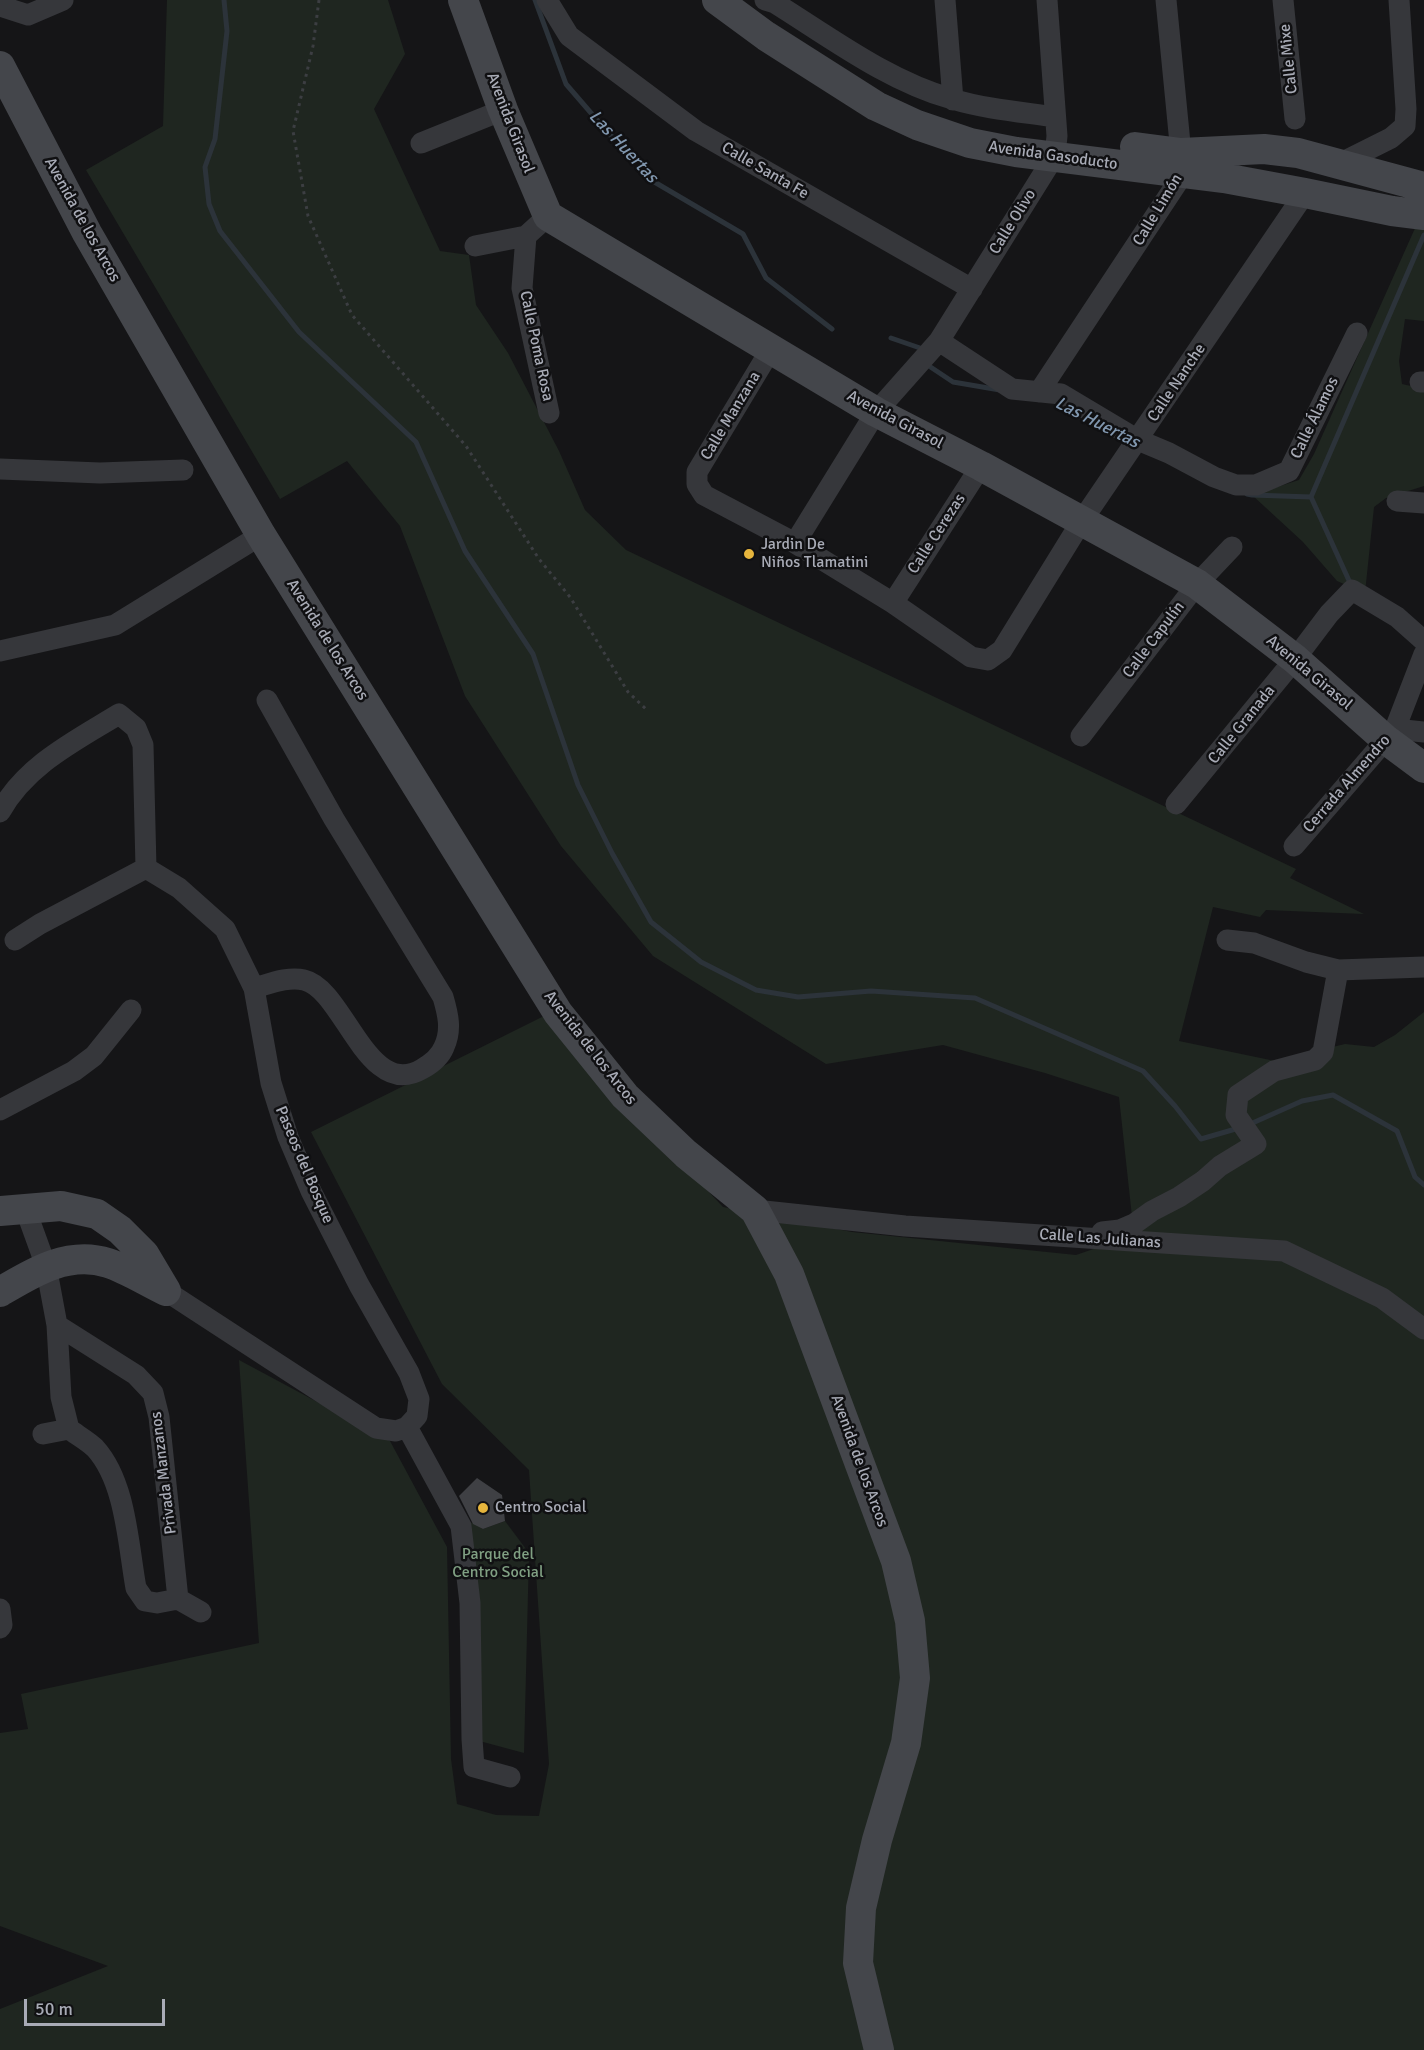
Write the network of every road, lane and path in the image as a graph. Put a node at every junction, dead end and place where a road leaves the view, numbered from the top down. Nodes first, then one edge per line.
1 (63, 0) edge
2 (319, 0) edge
3 (463, 0) edge
4 (547, 0) edge
5 (717, 0) edge
6 (741, 0) edge
7 (765, 0) edge
8 (945, 0) edge
9 (1047, 0) edge
10 (1166, 0) edge
11 (1284, 0) edge
12 (1399, 0) edge
13 (0, 6) edge
14 (0, 66) edge
15 (953, 99) junction
16 (503, 110) junction
17 (1295, 119) dead end
18 (1056, 136) junction
19 (421, 143) dead end
20 (1182, 163) junction
21 (1339, 164) junction
22 (1305, 193) junction
23 (1423, 193) edge
24 (548, 216) junction
25 (526, 236) junction
26 (475, 246) dead end
27 (972, 289) junction
28 (1357, 333) dead end
29 (936, 344) junction
30 (771, 349) junction
31 (1039, 392) junction
32 (876, 412) junction
33 (549, 413) dead end
34 (1135, 445) junction
35 (981, 466) junction
36 (0, 469) edge
37 (183, 470) dead end
38 (1397, 501) dead end
39 (1424, 503) edge
40 (1082, 522) junction
41 (261, 535) junction
42 (795, 543) junction
43 (1232, 547) dead end
44 (1197, 584) junction
45 (893, 603) junction
46 (1424, 641) edge
47 (0, 651) edge
48 (1424, 654) edge
49 (1295, 659) junction
50 (267, 700) dead end
51 (648, 711) dead end
52 (1424, 732) edge
53 (1390, 734) junction
54 (1081, 736) dead end
55 (1424, 768) edge
56 (1176, 804) dead end
57 (0, 812) edge
58 (1294, 846) dead end
59 (146, 868) junction
60 (15, 940) dead end
61 (1227, 940) dead end
62 (1424, 967) edge
63 (1338, 970) junction
64 (254, 988) junction
65 (131, 1010) dead end
66 (0, 1110) edge
67 (13, 1209) edge
68 (755, 1210) junction
69 (1066, 1237) junction
70 (46, 1266) junction
71 (166, 1291) junction
72 (0, 1292) edge
73 (57, 1325) junction
74 (1424, 1329) edge
75 (407, 1427) junction
76 (69, 1429) junction
77 (43, 1434) dead end
78 (178, 1599) junction
79 (0, 1609) edge
80 (201, 1612) dead end
81 (0, 1628) edge
82 (510, 1777) dead end
83 (879, 2050) edge

1 - 13 street
2 - 51 path
3 - 16 street, Avenida Girasol
4 - 27 street, Calle Santa Fe
5 - 18 street, Avenida Gasoducto
6 - 18 street, Avenida Gasoducto
7 - 15 street
8 - 15 street
9 - 18 street
10 - 20 street, Calle Limón
11 - 17 street, Calle Mixe
12 - 21 street
14 - 41 street, Avenida de los Arcos
15 - 18 street
16 - 19 street
16 - 24 street, Avenida Girasol
18 - 20 street, Avenida Gasoducto
18 - 27 street, Calle Olivo
20 - 21 street, Avenida Gasoducto
20 - 22 street, Avenida Gasoducto
20 - 31 street, Calle Limón
21 - 23 street, Avenida Gasoducto
22 - 23 street, Avenida Gasoducto
22 - 34 street, Calle Nanche
24 - 25 street
24 - 30 street, Avenida Girasol
25 - 26 street
25 - 33 street, Calle Poma Rosa
27 - 29 street, Calle Olivo
28 - 34 street, Calle Álamos
29 - 31 street
29 - 32 street, Calle Olivo
30 - 32 street, Avenida Girasol
30 - 42 street, Calle Manzana
31 - 34 street
32 - 35 street, Avenida Girasol
32 - 42 street, Calle Olivo
34 - 40 street, Calle Nanche
35 - 40 street, Avenida Girasol
35 - 45 street, Calle Cerezas
36 - 37 street
38 - 39 street
40 - 44 street, Avenida Girasol
40 - 45 street, Calle Nanche
41 - 47 street
41 - 68 street, Avenida de los Arcos
42 - 45 street
43 - 44 street, Calle Capulín
44 - 49 street, Avenida Girasol
44 - 54 street, Calle Capulín
46 - 49 street, Calle Granada
48 - 53 street, Cerrada Almendro
49 - 53 street, Avenida Girasol
49 - 56 street, Calle Granada
50 - 64 street
52 - 53 street
53 - 55 street, Avenida Girasol
53 - 58 street, Cerrada Almendro
57 - 59 street
59 - 60 street
59 - 64 street, Paseos del Bosque
61 - 63 street
62 - 63 street
63 - 69 street
64 - 75 street, Paseos del Bosque
65 - 66 street
67 - 70 street
67 - 71 street
68 - 69 street, Calle Las Julianas
68 - 83 street, Avenida de los Arcos
69 - 74 street, Calle Las Julianas
70 - 71 street
70 - 72 street
70 - 73 street
71 - 75 street
73 - 76 street
73 - 78 street, Privada Manzanos
75 - 82 street
76 - 77 street
76 - 78 street
78 - 80 street
79 - 81 street

